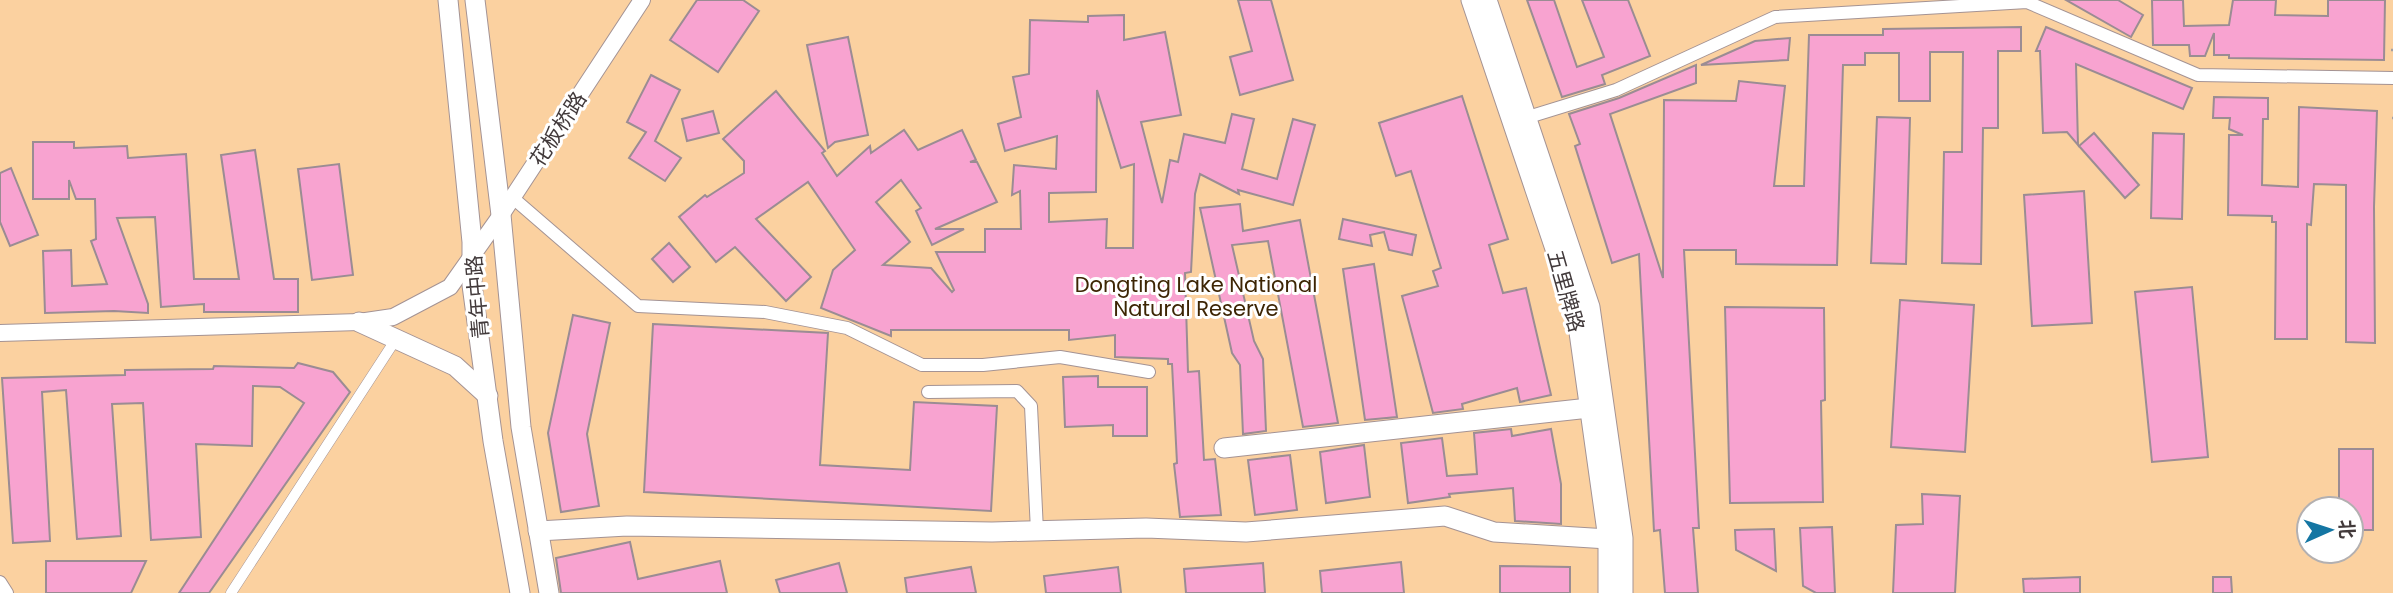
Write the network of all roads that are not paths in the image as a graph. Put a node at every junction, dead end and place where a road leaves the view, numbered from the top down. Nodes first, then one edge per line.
1 (448, 0) edge
2 (475, 0) edge
3 (642, 0) edge
4 (1471, 0) edge
5 (1487, 0) edge
6 (2393, 78) edge
7 (1519, 120) junction
8 (513, 198) junction
9 (501, 215) junction
10 (472, 258) junction
11 (359, 322) junction
12 (0, 333) edge
13 (396, 339) junction
14 (1149, 372) dead end
15 (928, 392) dead end
16 (488, 396) junction
17 (1589, 408) junction
18 (1224, 448) dead end
19 (538, 531) junction
20 (1037, 531) junction
21 (1608, 539) junction
22 (0, 582) edge
23 (7, 593) edge
24 (231, 593) edge
25 (520, 593) edge
26 (549, 593) edge
27 (1608, 593) edge
28 (1623, 593) edge

1 - 10 main road, 青年中路
2 - 9 main road, 青年中路
3 - 8 street, 花板桥路
4 - 7 main road, 五里牌路
5 - 7 main road, 五里牌路
6 - 7 street
7 - 17 main road, 五里牌路
7 - 28 main road, 五里牌路
8 - 9 street, 花板桥路
8 - 14 street
9 - 10 street, 花板桥路
9 - 19 main road, 青年中路
10 - 11 street, 花板桥路
10 - 16 main road, 青年中路
11 - 12 street, 花板桥路
11 - 13 main road
13 - 16 main road
13 - 24 street
15 - 20 street
16 - 25 main road, 青年中路
17 - 18 main road
17 - 21 main road, 五里牌路
19 - 20 main road
19 - 26 main road, 青年中路
20 - 21 main road
21 - 27 main road, 五里牌路
22 - 23 street

